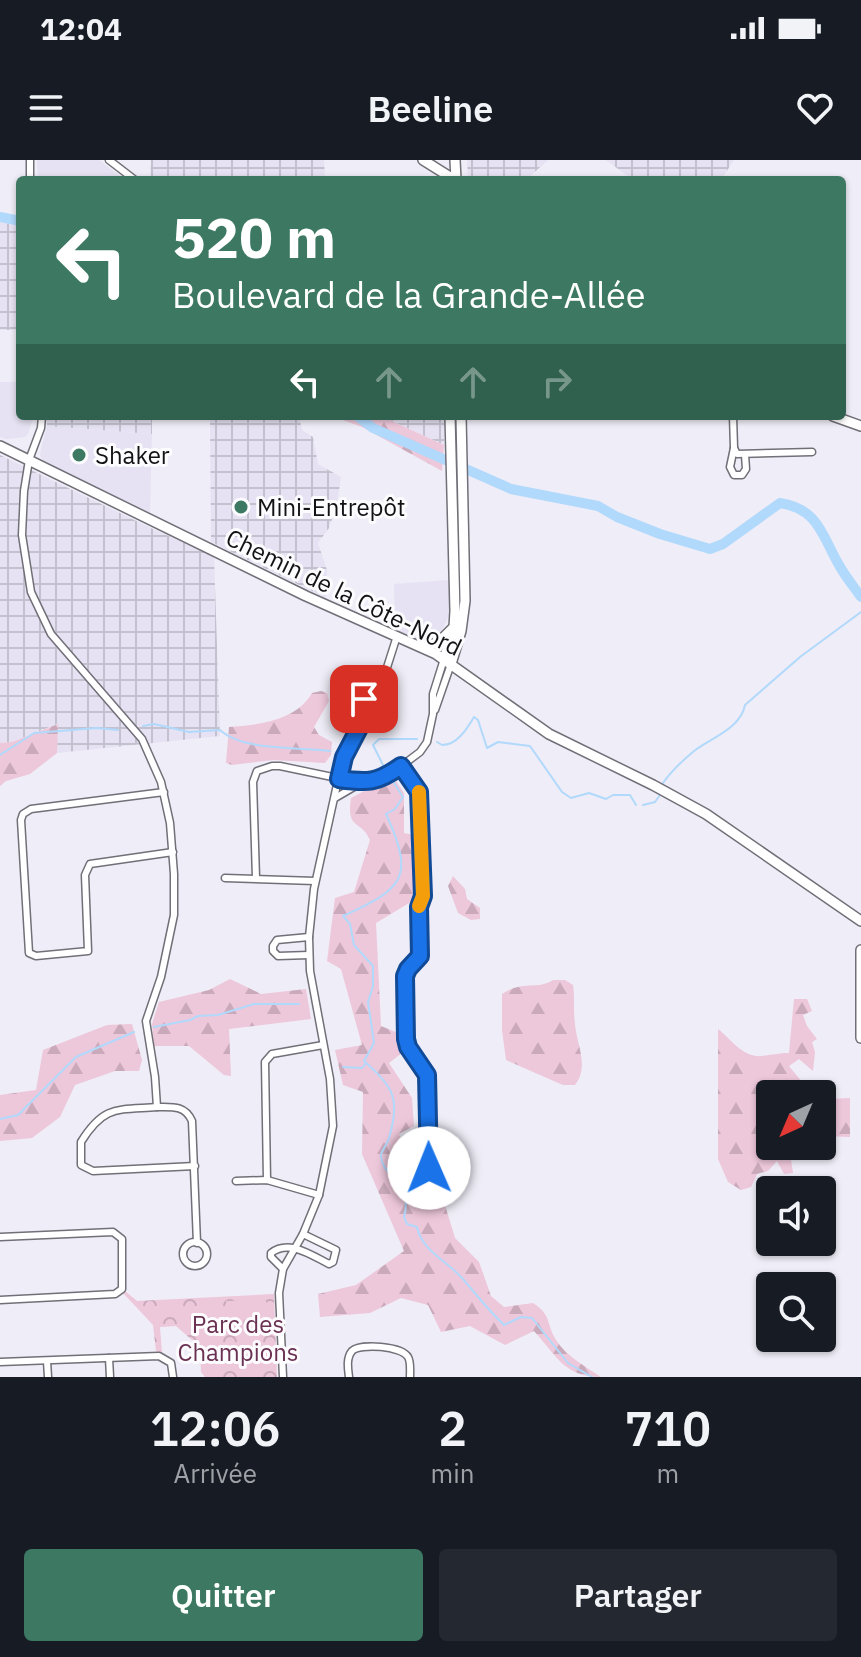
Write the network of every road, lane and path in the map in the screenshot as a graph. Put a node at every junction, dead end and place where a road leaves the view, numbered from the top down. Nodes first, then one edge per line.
1 (109, 160) edge
2 (423, 160) edge
3 (130, 176) edge
4 (448, 176) edge
5 (42, 420) edge
6 (451, 420) edge
7 (461, 420) edge
8 (733, 420) edge
9 (0, 446) edge
10 (734, 448) junction
11 (812, 452) dead end
12 (745, 455) junction
13 (29, 460) junction
14 (457, 465) junction
15 (454, 627) junction
16 (397, 636) junction
17 (418, 645) junction
18 (448, 662) junction
19 (368, 702) junction
20 (360, 724) junction
21 (401, 766) junction
22 (339, 779) junction
23 (361, 783) junction
24 (164, 792) junction
25 (335, 798) junction
26 (173, 852) junction
27 (225, 878) dead end
28 (256, 878) junction
29 (315, 881) junction
30 (861, 921) edge
31 (309, 937) junction
32 (861, 950) edge
33 (309, 955) junction
34 (861, 1038) edge
35 (323, 1045) junction
36 (157, 1107) junction
37 (195, 1166) junction
38 (422, 1170) dead end
39 (267, 1180) junction
40 (236, 1181) dead end
41 (319, 1195) junction
42 (303, 1234) junction
43 (0, 1237) edge
44 (197, 1243) dead end
45 (295, 1247) junction
46 (283, 1269) junction
47 (0, 1300) edge
48 (109, 1358) junction
49 (47, 1361) junction
50 (0, 1362) edge
51 (48, 1377) edge
52 (110, 1377) edge
53 (173, 1377) edge
54 (283, 1377) edge
55 (349, 1377) edge
56 (410, 1377) edge

1 - 3 street
2 - 4 street
5 - 13 street
6 - 14 street
7 - 14 street
8 - 10 street
9 - 13 street, Chemin de la Côte-Nord
10 - 12 street
10 - 12 street
11 - 12 street
13 - 16 street, Chemin de la Côte-Nord
13 - 24 street
14 - 15 street
14 - 18 street
15 - 17 street
15 - 18 street
16 - 17 street, Chemin de la Côte-Nord
16 - 19 street
17 - 18 street, Chemin de la Côte-Nord
18 - 21 street
18 - 30 street, Chemin de la Côte-Nord
19 - 20 street
19 - 20 street
20 - 22 street
21 - 23 street
21 - 38 street
22 - 23 street
22 - 25 street
22 - 28 street
23 - 25 street
24 - 26 street
24 - 26 street
25 - 29 street
26 - 36 street
27 - 28 street
28 - 29 street
29 - 31 street
31 - 33 street
31 - 33 street
32 - 34 street
33 - 35 street
35 - 39 street
35 - 41 street
36 - 37 street
36 - 37 street
37 - 44 street
39 - 40 street
39 - 41 street
41 - 42 street
42 - 45 street
42 - 45 street
43 - 47 street
45 - 46 street
45 - 46 street
46 - 54 street
48 - 49 street
48 - 52 street
48 - 53 street
49 - 50 street
49 - 51 street
55 - 56 street

